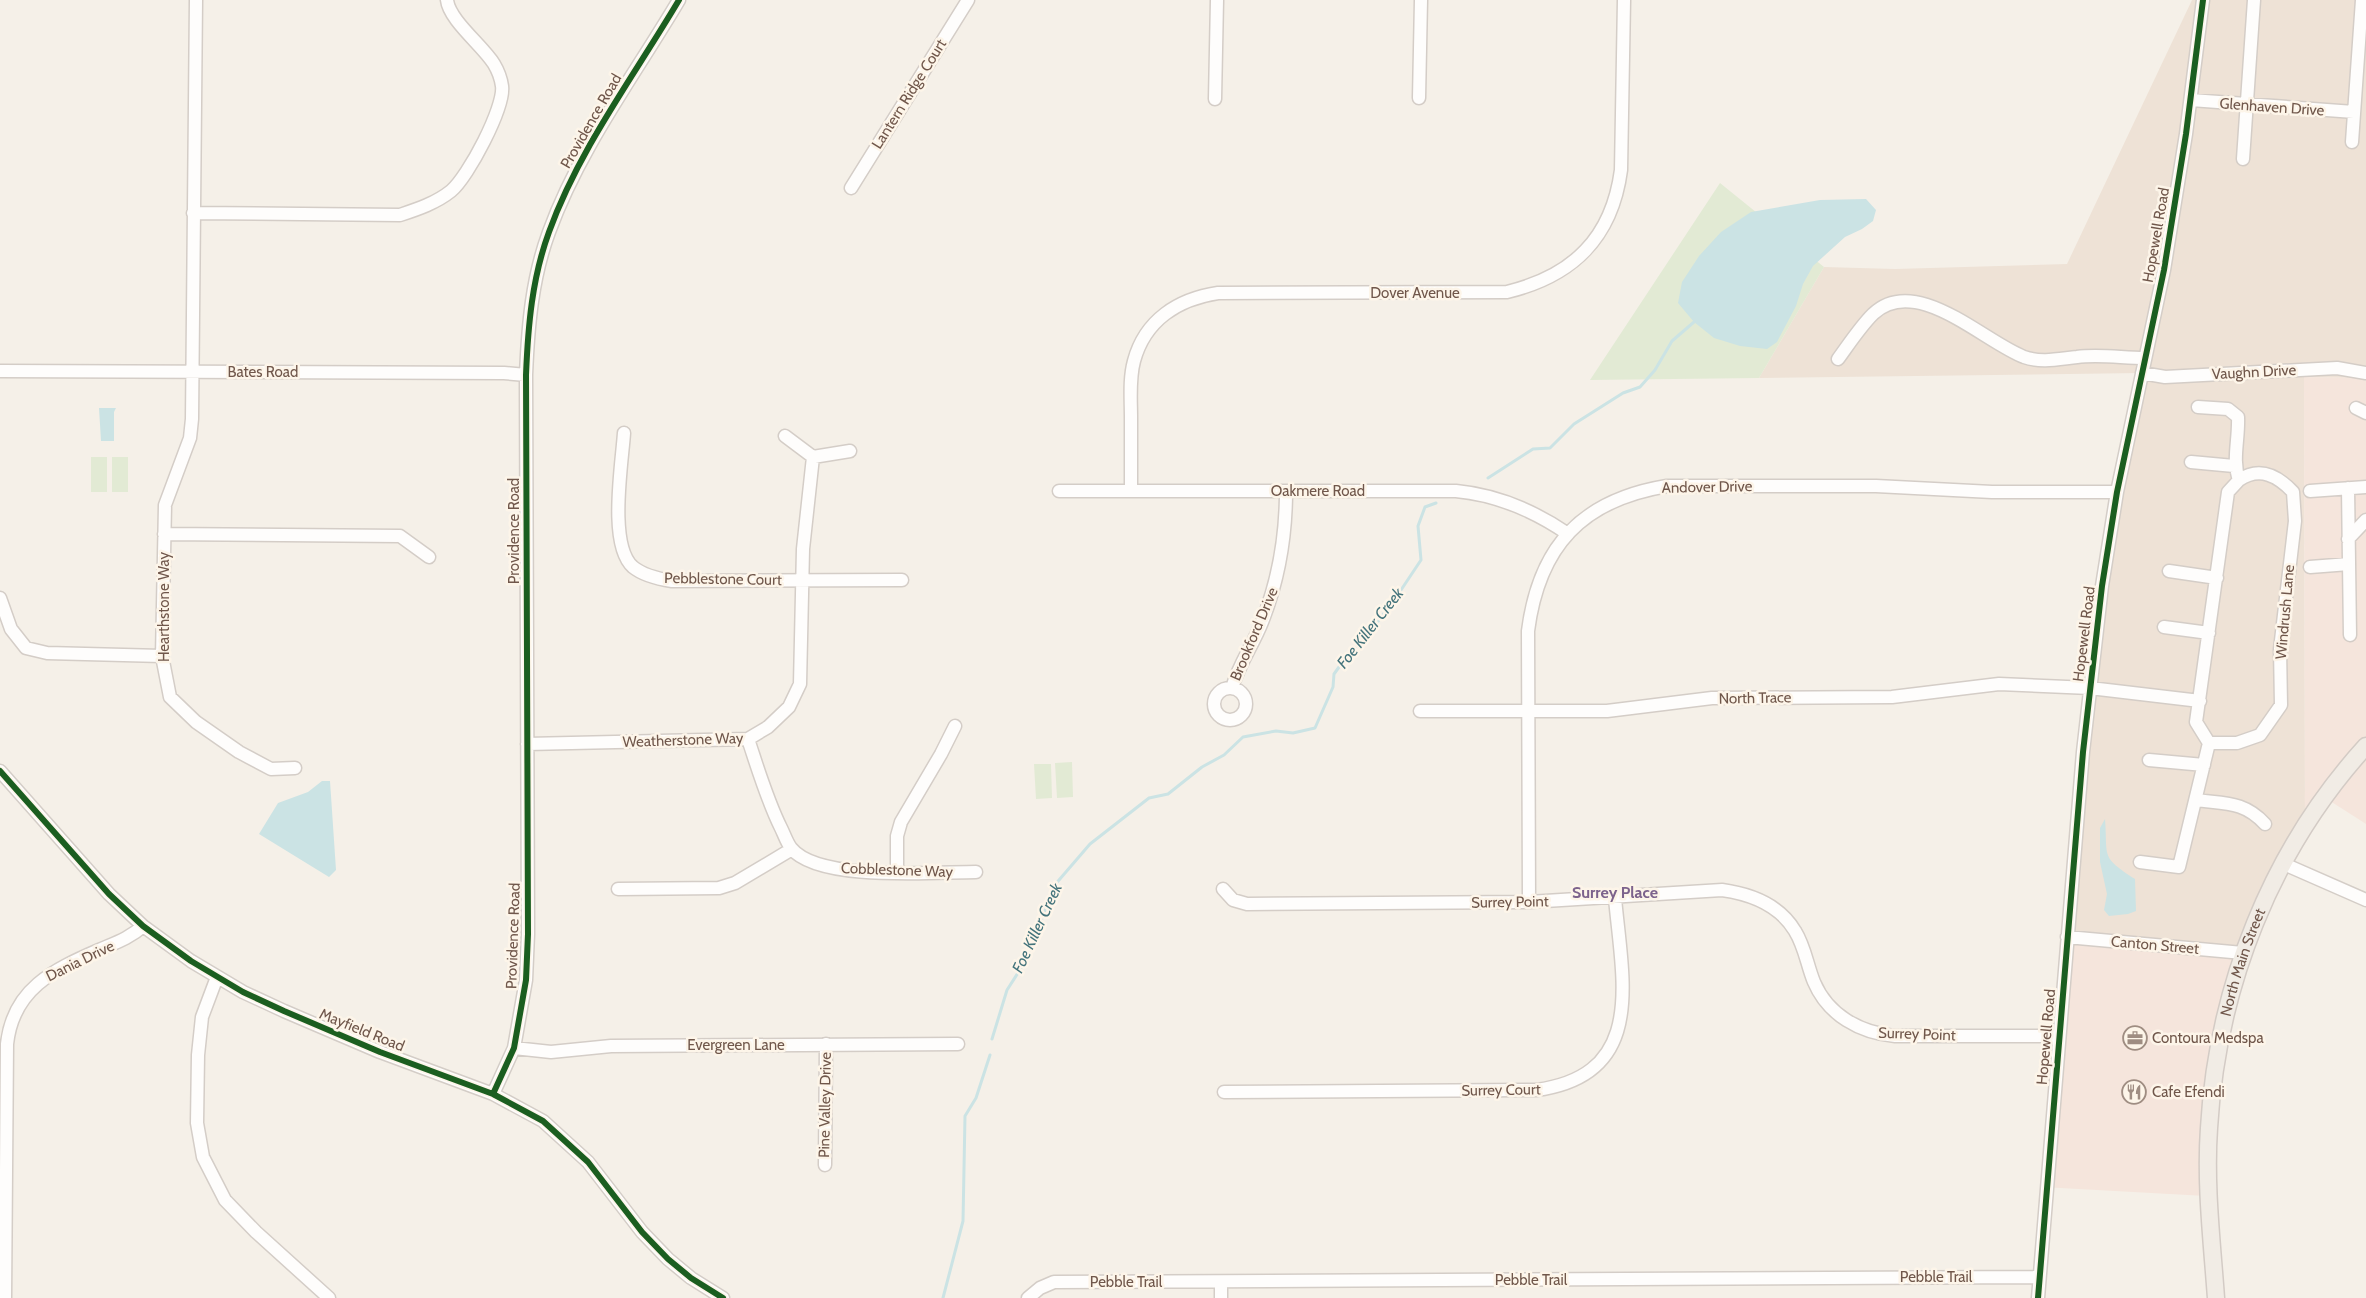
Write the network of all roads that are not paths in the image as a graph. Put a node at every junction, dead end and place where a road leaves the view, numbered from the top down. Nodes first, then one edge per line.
1 (196, 0) edge
2 (447, 0) edge
3 (679, 0) edge
4 (1217, 0) edge
5 (1421, 0) edge
6 (1624, 0) edge
7 (2203, 0) edge
8 (2254, 0) edge
9 (2362, 0) edge
10 (966, 1) edge
11 (1419, 98) dead end
12 (1215, 99) dead end
13 (2190, 100) junction
14 (2246, 105) junction
15 (2354, 112) junction
16 (2352, 142) dead end
17 (2243, 159) dead end
18 (851, 188) dead end
19 (192, 213) junction
20 (2145, 358) junction
21 (1838, 359) dead end
22 (0, 371) edge
23 (192, 372) junction
24 (2142, 373) junction
25 (2366, 374) edge
26 (526, 375) junction
27 (2198, 408) dead end
28 (624, 433) dead end
29 (785, 436) dead end
30 (850, 451) dead end
31 (813, 457) junction
32 (2191, 462) dead end
33 (2234, 466) junction
34 (2239, 480) junction
35 (2366, 487) edge
36 (2348, 488) junction
37 (1059, 490) dead end
38 (1130, 491) junction
39 (1286, 491) junction
40 (2310, 491) dead end
41 (2117, 492) junction
42 (2366, 520) edge
43 (164, 534) junction
44 (1568, 534) junction
45 (2348, 539) junction
46 (429, 557) dead end
47 (2349, 564) junction
48 (2310, 567) dead end
49 (2170, 571) dead end
50 (2216, 578) junction
51 (803, 580) junction
52 (902, 580) dead end
53 (0, 598) edge
54 (2164, 627) dead end
55 (2209, 633) junction
56 (2350, 635) dead end
57 (162, 656) junction
58 (1232, 688) dead end
59 (2090, 688) junction
60 (2200, 701) junction
61 (1420, 711) dead end
62 (1528, 712) junction
63 (956, 726) dead end
64 (748, 739) junction
65 (2209, 743) junction
66 (527, 744) junction
67 (2366, 746) edge
68 (2149, 760) dead end
69 (2204, 765) junction
70 (295, 768) dead end
71 (0, 771) edge
72 (2196, 800) junction
73 (2265, 824) dead end
74 (792, 849) junction
75 (2140, 862) dead end
76 (2284, 864) junction
77 (897, 872) junction
78 (976, 872) dead end
79 (618, 889) dead end
80 (1223, 890) dead end
81 (1615, 898) junction
82 (2366, 900) edge
83 (1529, 902) junction
84 (143, 926) junction
85 (2067, 937) junction
86 (2243, 953) junction
87 (217, 977) junction
88 (2059, 1036) junction
89 (826, 1044) junction
90 (958, 1044) dead end
91 (514, 1048) junction
92 (1224, 1092) dead end
93 (493, 1094) junction
94 (825, 1165) dead end
95 (2039, 1277) junction
96 (1221, 1282) junction
97 (5, 1298) edge
98 (329, 1298) edge
99 (723, 1298) edge
100 (1028, 1298) edge
101 (1221, 1298) edge
102 (2038, 1298) edge
103 (2216, 1298) edge

1 - 19 street, Hearthstone Way
2 - 19 street
3 - 26 street, Providence Road
4 - 12 street
5 - 11 street
6 - 38 street, Dover Avenue
7 - 13 street, Hopewell Road
8 - 14 street
9 - 15 street
10 - 18 street, Lantern Ridge Court
13 - 14 street, Glenhaven Drive
13 - 20 street, Hopewell Road
14 - 15 street, Glenhaven Drive
14 - 17 street
15 - 16 street
19 - 23 street, Hearthstone Way
20 - 21 street
20 - 24 street, Hopewell Road
22 - 23 street, Bates Road
23 - 26 street, Bates Road
23 - 43 street, Hearthstone Way
24 - 25 street, Vaughn Drive
24 - 41 street, Hopewell Road
26 - 66 street, Providence Road
27 - 33 street
28 - 51 street, Pebblestone Court
29 - 31 street
30 - 31 street
31 - 51 street, Weatherstone Way
32 - 33 street
33 - 34 street
34 - 50 street
34 - 65 street, Windrush Lane
35 - 36 street
36 - 40 street
36 - 45 street
37 - 38 street, Oakmere Road
38 - 39 street, Oakmere Road
39 - 44 street, Oakmere Road
39 - 58 street, Brookford Drive
41 - 44 street, Andover Drive
41 - 59 street, Hopewell Road
42 - 45 street
43 - 46 street
43 - 57 street, Hearthstone Way
44 - 62 street, Andover Drive
45 - 47 street
47 - 48 street
47 - 56 street
49 - 50 street
50 - 55 street
51 - 52 street
51 - 64 street, Weatherstone Way
53 - 57 street
54 - 55 street
55 - 60 street
57 - 70 street, Hearthstone Way
59 - 60 street
59 - 62 street, North Trace
59 - 85 street, Hopewell Road
60 - 65 street
61 - 62 street, North Trace
62 - 83 street, Andover Drive
63 - 77 street
64 - 66 street, Weatherstone Way
64 - 74 street, Cobblestone Way
65 - 69 street
66 - 91 street, Providence Road
67 - 76 main road, North Main Street
68 - 69 street
69 - 72 street
71 - 84 street, Mayfield Road
72 - 73 street
72 - 75 street
74 - 77 street, Cobblestone Way
74 - 79 street
76 - 82 street
76 - 86 main road, North Main Street
77 - 78 street, Cobblestone Way
80 - 83 street, Surrey Point
81 - 83 street, Surrey Point
81 - 88 street, Surrey Point
81 - 92 street, Surrey Court
84 - 87 street, Mayfield Road
84 - 97 street, Dania Drive
85 - 86 street, Canton Street
85 - 88 street, Hopewell Road
86 - 103 main road, North Main Street
87 - 93 street, Mayfield Road
87 - 98 street
88 - 95 street, Hopewell Road
89 - 90 street, Evergreen Lane
89 - 91 street, Evergreen Lane
89 - 94 street, Pine Valley Drive
91 - 93 street, Providence Road
93 - 99 street, Mayfield Road
95 - 96 street, Pebble Trail
95 - 102 street
96 - 100 street, Pebble Trail
96 - 101 street

